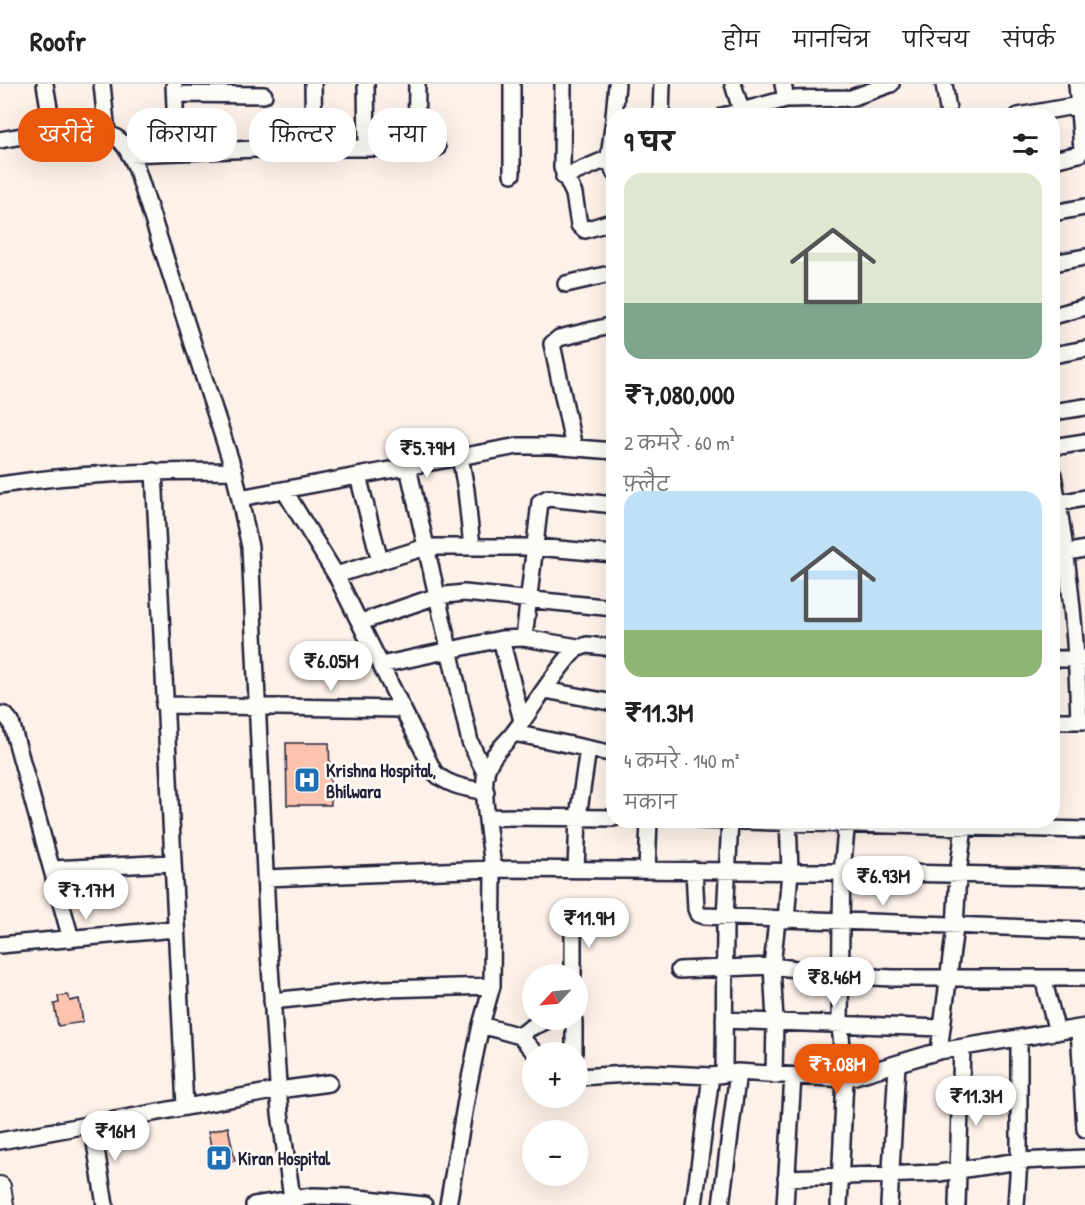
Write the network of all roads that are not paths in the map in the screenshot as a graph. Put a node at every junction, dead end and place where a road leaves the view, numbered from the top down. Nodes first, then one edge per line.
1 (45, 84) edge
2 (102, 84) edge
3 (313, 84) edge
4 (366, 84) edge
5 (417, 84) edge
6 (512, 84) edge
7 (563, 84) edge
8 (617, 84) edge
9 (662, 84) edge
10 (733, 84) edge
11 (891, 84) edge
12 (944, 84) edge
13 (1077, 84) edge
14 (174, 89) edge
15 (838, 91) edge
16 (784, 92) edge
17 (264, 95) dead end
18 (1082, 104) edge
19 (49, 108) edge
20 (104, 108) edge
21 (175, 108) edge
22 (313, 108) edge
23 (417, 108) edge
24 (615, 108) edge
25 (661, 108) edge
26 (741, 108) edge
27 (750, 108) edge
28 (948, 108) edge
29 (1060, 108) edge
30 (18, 137) edge
31 (115, 137) edge
32 (0, 140) edge
33 (356, 148) edge
34 (367, 148) joint
35 (127, 151) edge
36 (1060, 158) edge
37 (133, 162) edge
38 (606, 164) edge
39 (512, 174) dead end
40 (564, 177) junction
41 (1085, 207) edge
42 (1060, 212) edge
43 (606, 223) edge
44 (1085, 257) edge
45 (1060, 262) edge
46 (606, 275) edge
47 (566, 284) dead end
48 (1085, 307) edge
49 (1060, 314) edge
50 (606, 327) edge
51 (1085, 349) edge
52 (1060, 354) edge
53 (1085, 407) edge
54 (1060, 411) edge
55 (1085, 442) edge
56 (1060, 446) edge
57 (574, 448) junction
58 (606, 450) edge
59 (460, 456) junction
60 (408, 466) junction
61 (154, 471) junction
62 (234, 471) junction
63 (358, 476) junction
64 (0, 485) edge
65 (284, 490) junction
66 (240, 498) junction
67 (1085, 498) edge
68 (1060, 502) edge
69 (606, 504) edge
70 (426, 547) junction
71 (472, 547) junction
72 (536, 547) junction
73 (1085, 549) edge
74 (606, 553) edge
75 (1060, 554) edge
76 (1060, 556) edge
77 (380, 561) junction
78 (336, 574) junction
79 (1077, 592) edge
80 (438, 596) junction
81 (530, 599) junction
82 (606, 607) edge
83 (361, 622) junction
84 (524, 638) junction
85 (501, 639) junction
86 (578, 647) junction
87 (606, 647) edge
88 (449, 649) junction
89 (1081, 658) edge
90 (1060, 659) edge
91 (381, 665) junction
92 (545, 690) junction
93 (606, 700) edge
94 (164, 705) junction
95 (258, 708) junction
96 (403, 709) junction
97 (0, 714) edge
98 (1060, 721) edge
99 (1082, 721) edge
100 (518, 727) junction
101 (588, 749) junction
102 (606, 752) edge
103 (486, 775) junction
104 (486, 792) junction
105 (488, 817) junction
106 (578, 817) junction
107 (606, 818) edge
108 (650, 828) edge
109 (730, 828) edge
110 (788, 828) edge
111 (846, 828) edge
112 (964, 828) edge
113 (1004, 828) edge
114 (1085, 830) edge
115 (172, 863) junction
116 (52, 869) junction
117 (494, 869) junction
118 (576, 870) junction
119 (647, 870) junction
120 (694, 870) junction
121 (728, 871) junction
122 (790, 871) junction
123 (842, 872) junction
124 (958, 874) junction
125 (1085, 877) edge
126 (266, 878) junction
127 (725, 918) junction
128 (781, 920) junction
129 (841, 922) junction
130 (573, 924) dead end
131 (955, 927) junction
132 (175, 929) junction
133 (1085, 930) edge
134 (71, 939) junction
135 (0, 945) edge
136 (573, 964) edge
137 (772, 966) junction
138 (724, 968) junction
139 (679, 970) dead end
140 (840, 975) junction
141 (949, 978) junction
142 (1043, 978) junction
143 (1085, 978) edge
144 (492, 986) junction
145 (272, 1001) junction
146 (724, 1020) junction
147 (775, 1021) junction
148 (481, 1025) junction
149 (840, 1025) junction
150 (942, 1028) junction
151 (1082, 1028) edge
152 (528, 1030) edge
153 (1057, 1032) junction
154 (520, 1036) junction
155 (1019, 1038) junction
156 (526, 1042) edge
157 (962, 1048) junction
158 (939, 1051) junction
159 (897, 1065) junction
160 (725, 1074) junction
161 (774, 1075) junction
162 (588, 1076) edge
163 (793, 1076) junction
164 (845, 1079) junction
165 (329, 1083) dead end
166 (279, 1090) junction
167 (185, 1107) junction
168 (92, 1124) junction
169 (1085, 1129) edge
170 (0, 1141) edge
171 (1085, 1158) edge
172 (1019, 1161) junction
173 (958, 1170) junction
174 (891, 1175) junction
175 (786, 1178) junction
176 (841, 1178) junction
177 (0, 1187) edge
178 (293, 1202) edge
179 (3, 1205) edge
180 (105, 1205) edge
181 (254, 1205) edge
182 (424, 1205) edge
183 (448, 1205) edge
184 (694, 1205) edge
185 (721, 1205) edge
186 (785, 1205) edge
187 (839, 1205) edge
188 (889, 1205) edge
189 (957, 1205) edge
190 (1016, 1205) edge

1 - 19 street
2 - 20 street
3 - 22 street
4 - 34 street
5 - 23 street
6 - 39 street
7 - 40 street
8 - 24 street
9 - 25 street
10 - 26 street
11 - 15 street
12 - 28 street
13 - 18 street
14 - 17 street
14 - 21 street
15 - 16 street
16 - 27 street
18 - 29 street
18 - 36 street
30 - 32 street
31 - 35 street
33 - 34 street
37 - 62 street
38 - 40 street
40 - 43 street
41 - 42 street
44 - 45 street
46 - 47 street
48 - 49 street
50 - 57 street
51 - 52 street
53 - 54 street
55 - 56 street
57 - 58 street
57 - 59 street
59 - 60 street
59 - 71 street
60 - 63 street
60 - 70 street
61 - 62 street
61 - 64 street
61 - 94 street
62 - 66 street
63 - 65 street
63 - 77 street
65 - 66 street
65 - 78 street
66 - 95 street
67 - 68 street
69 - 72 street
70 - 71 street
70 - 77 street
70 - 80 street
71 - 72 street
72 - 74 street
72 - 81 street
73 - 75 street
76 - 79 street
77 - 78 street
78 - 83 street
79 - 89 street
80 - 81 street
80 - 83 street
80 - 88 street
81 - 82 street
81 - 84 street
83 - 91 street
84 - 85 street
84 - 86 street
85 - 88 street
85 - 100 street
86 - 87 street
86 - 92 street
88 - 91 street
88 - 103 street
89 - 90 street
89 - 99 street
91 - 96 street
92 - 93 street
92 - 100 street
94 - 95 street
94 - 115 street
95 - 96 street
95 - 126 street
96 - 104 street
97 - 116 street
98 - 99 street
100 - 101 street
100 - 103 street
101 - 102 street
101 - 106 street
103 - 104 street
104 - 105 street
105 - 106 street
105 - 117 street
106 - 107 street
106 - 118 street
108 - 119 street
109 - 121 street
110 - 122 street
111 - 123 street
112 - 124 street
113 - 114 street
115 - 116 street
115 - 132 street
116 - 134 street
117 - 118 street
117 - 126 street
117 - 144 street
118 - 119 street
119 - 120 street
120 - 121 street
120 - 127 street
121 - 122 street
121 - 127 street
122 - 123 street
122 - 128 street
123 - 124 street
123 - 129 street
124 - 125 street
124 - 131 street
126 - 145 street
127 - 128 street
127 - 138 street
128 - 129 street
128 - 137 street
129 - 131 street
129 - 140 street
130 - 136 street
131 - 133 street
131 - 141 street
132 - 134 street
132 - 167 street
134 - 135 street
137 - 138 street
137 - 140 street
137 - 147 street
138 - 139 street
138 - 146 street
140 - 141 street
140 - 149 street
141 - 142 street
141 - 150 street
142 - 143 street
142 - 153 street
144 - 145 street
144 - 148 street
145 - 166 street
146 - 147 street
146 - 160 street
147 - 149 street
147 - 161 street
148 - 154 street
148 - 183 street
149 - 150 street
149 - 164 street
150 - 158 street
151 - 153 street
151 - 169 street
152 - 154 street
153 - 155 street
154 - 156 street
155 - 157 street
155 - 172 street
157 - 158 street
157 - 173 street
158 - 159 street
159 - 164 street
159 - 174 street
160 - 161 street
160 - 162 street
160 - 184 street
160 - 185 street
161 - 163 street
163 - 164 street
163 - 175 street
164 - 176 street
165 - 166 street
166 - 167 street
166 - 178 street
167 - 168 street
168 - 170 street
168 - 180 street
171 - 172 street
172 - 173 street
172 - 190 street
173 - 174 street
173 - 189 street
174 - 176 street
174 - 188 street
175 - 176 street
175 - 186 street
176 - 187 street
177 - 179 main road
178 - 181 street
178 - 182 street

